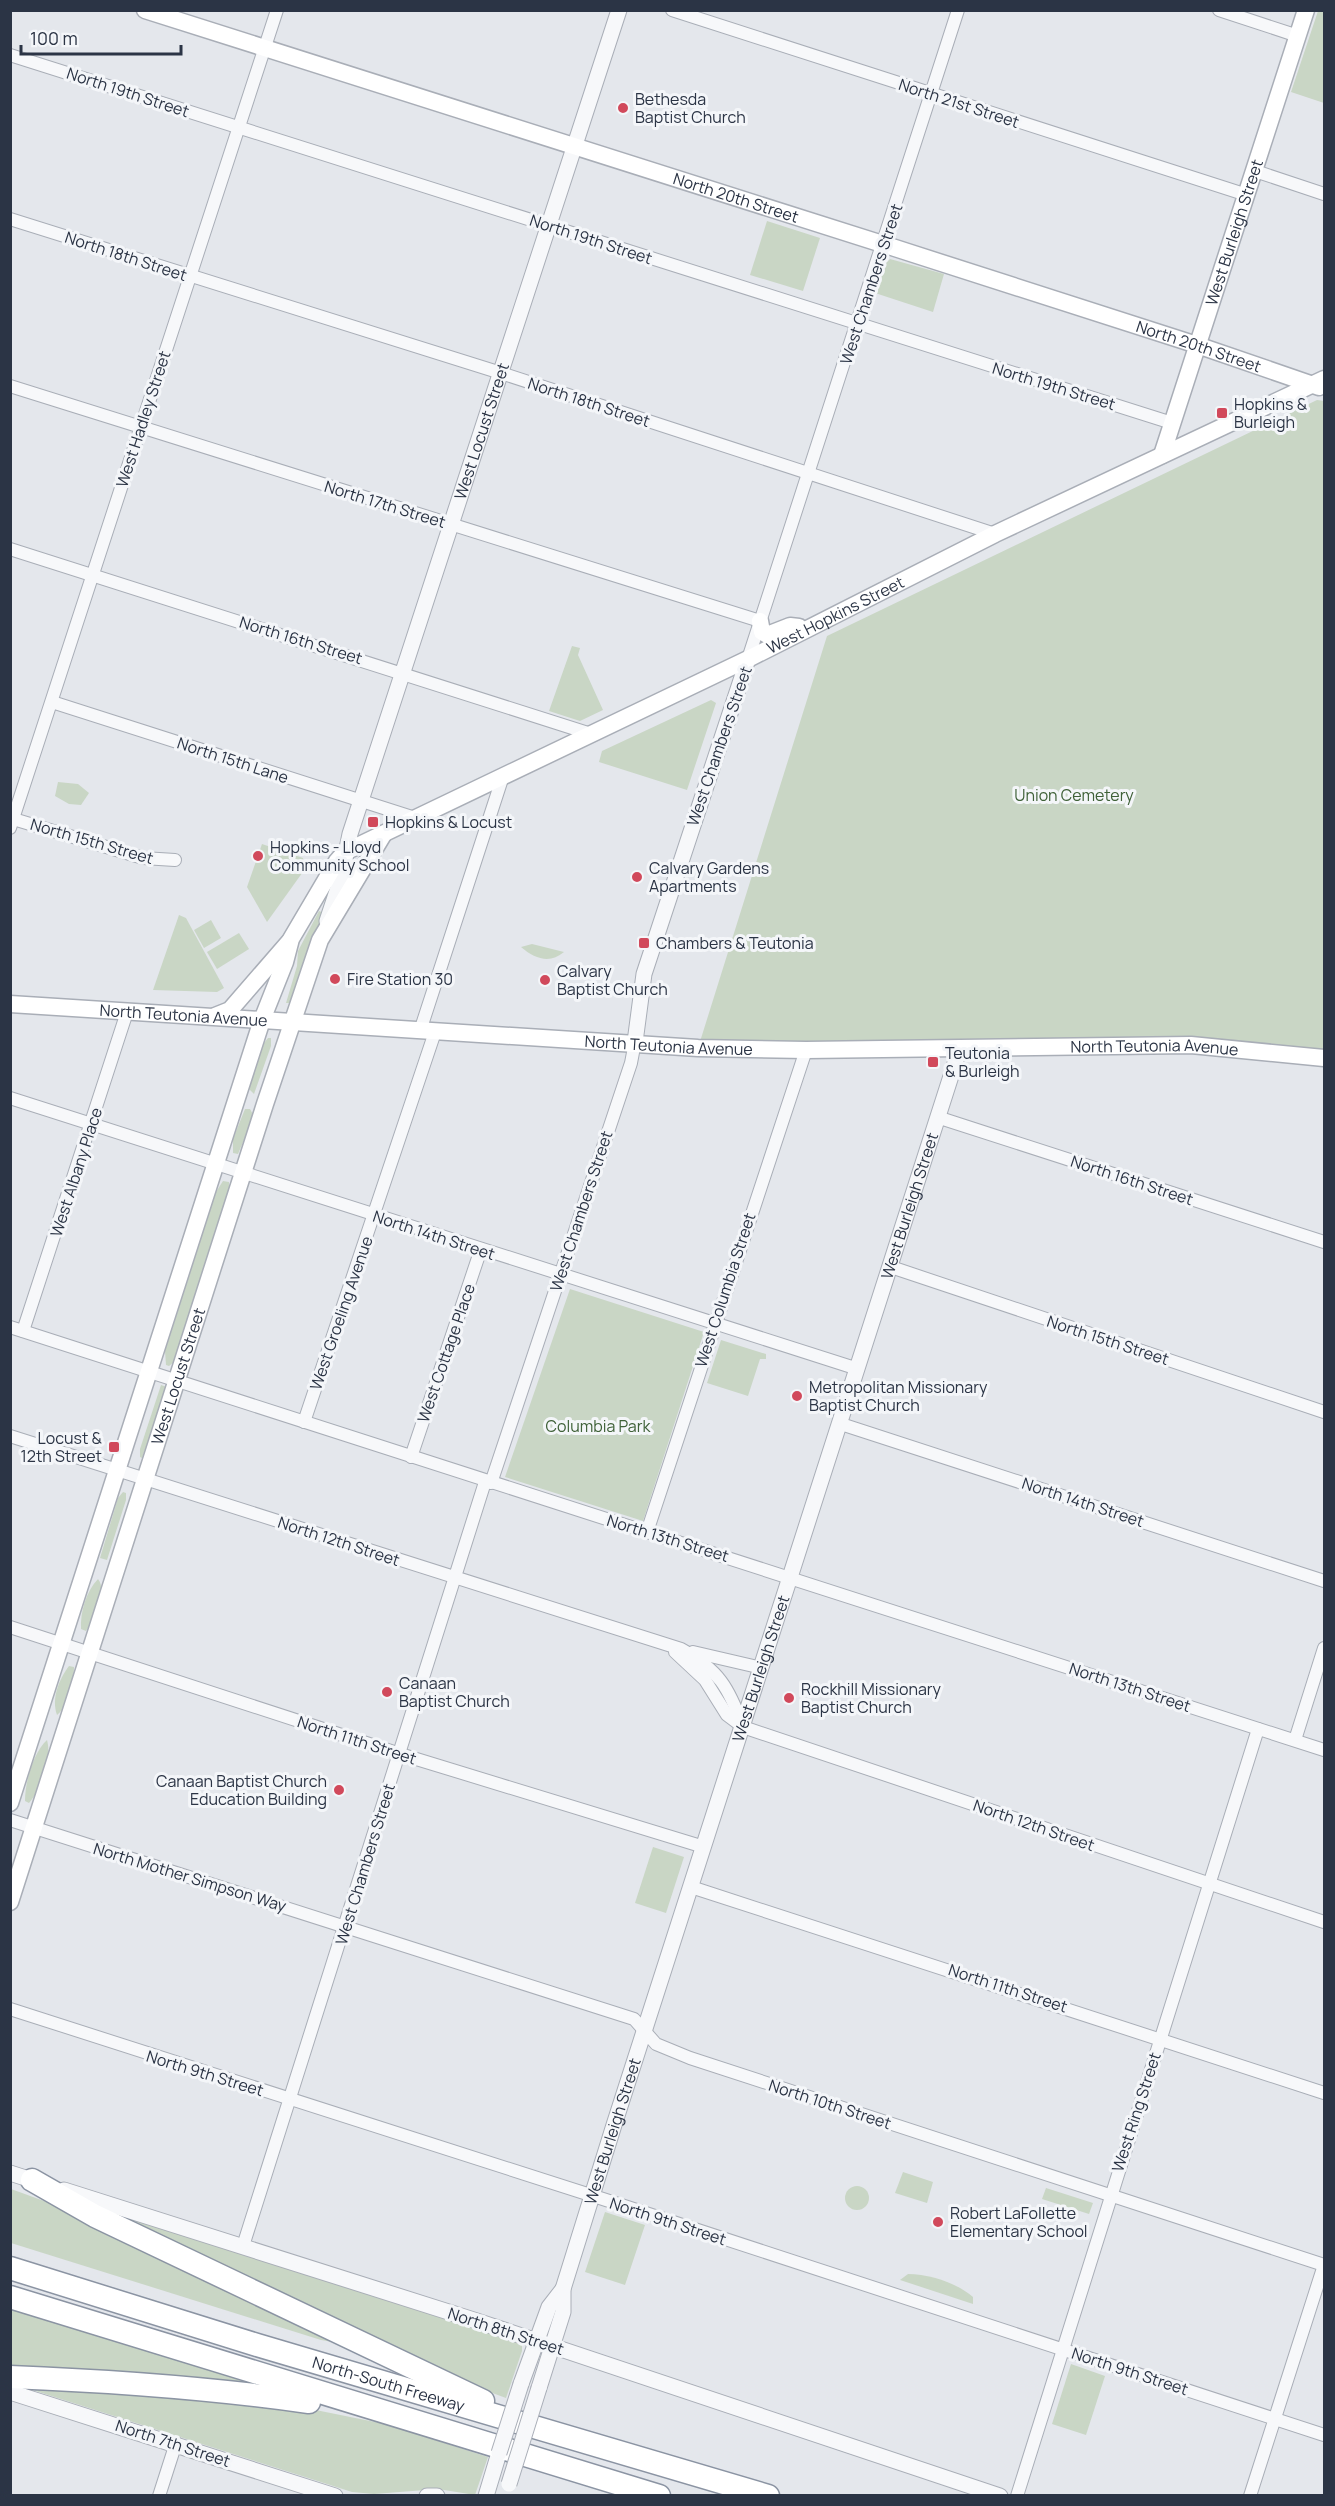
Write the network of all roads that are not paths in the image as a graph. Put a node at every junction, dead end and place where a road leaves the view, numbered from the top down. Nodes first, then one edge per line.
1 (146, 10) edge
2 (277, 10) edge
3 (619, 10) edge
4 (672, 10) edge
5 (958, 10) edge
6 (1219, 10) edge
7 (1306, 10) edge
8 (1298, 36) junction
9 (265, 48) junction
10 (10, 56) edge
11 (932, 94) junction
12 (239, 128) junction
13 (575, 146) junction
14 (1255, 171) junction
15 (1324, 194) edge
16 (1247, 195) junction
17 (10, 219) edge
18 (550, 226) junction
19 (884, 244) junction
20 (189, 277) junction
21 (858, 325) junction
22 (1197, 345) junction
23 (501, 373) junction
24 (1321, 384) edge
25 (10, 386) edge
26 (1172, 423) junction
27 (141, 428) junction
28 (1162, 456) junction
29 (809, 473) junction
30 (450, 524) junction
31 (995, 534) junction
32 (10, 549) edge
33 (92, 575) junction
34 (760, 621) junction
35 (809, 628) junction
36 (748, 659) junction
37 (403, 672) junction
38 (52, 702) junction
39 (591, 734) junction
40 (503, 776) junction
41 (361, 802) junction
42 (415, 818) junction
43 (12, 821) edge
44 (383, 835) junction
45 (345, 852) junction
46 (175, 860) dead end
47 (323, 932) junction
48 (291, 939) junction
49 (11, 1004) edge
50 (127, 1012) junction
51 (214, 1016) junction
52 (261, 1020) junction
53 (292, 1021) junction
54 (427, 1032) junction
55 (635, 1042) junction
56 (960, 1048) junction
57 (806, 1050) junction
58 (1324, 1058) edge
59 (10, 1098) edge
60 (940, 1118) junction
61 (92, 1124) junction
62 (214, 1163) junction
63 (243, 1173) junction
64 (374, 1215) junction
65 (1324, 1242) edge
66 (481, 1249) junction
67 (891, 1267) junction
68 (560, 1275) junction
69 (714, 1323) junction
70 (10, 1327) edge
71 (23, 1331) junction
72 (858, 1369) junction
73 (148, 1371) junction
74 (177, 1380) junction
75 (1324, 1412) edge
76 (304, 1422) junction
77 (841, 1424) junction
78 (10, 1436) edge
79 (411, 1457) junction
80 (119, 1471) junction
81 (146, 1479) junction
82 (488, 1483) junction
83 (647, 1532) junction
84 (790, 1577) junction
85 (453, 1578) junction
86 (1324, 1581) edge
87 (10, 1627) edge
88 (63, 1644) junction
89 (668, 1646) junction
90 (1324, 1648) edge
91 (681, 1649) junction
92 (90, 1652) junction
93 (762, 1668) junction
94 (743, 1727) junction
95 (1258, 1729) junction
96 (1294, 1740) junction
97 (1324, 1750) edge
98 (400, 1754) junction
99 (10, 1803) edge
100 (10, 1820) edge
101 (34, 1828) junction
102 (704, 1847) junction
103 (1209, 1883) junction
104 (691, 1887) junction
105 (10, 1902) edge
106 (1324, 1922) edge
107 (346, 1926) junction
108 (10, 2009) edge
109 (645, 2031) junction
110 (1160, 2037) junction
111 (1324, 2092) edge
112 (290, 2099) junction
113 (10, 2174) edge
114 (32, 2180) junction
115 (592, 2196) junction
116 (1110, 2196) junction
117 (243, 2246) junction
118 (1324, 2265) edge
119 (10, 2268) edge
120 (563, 2289) junction
121 (10, 2297) edge
122 (536, 2341) junction
123 (552, 2346) junction
124 (1061, 2349) junction
125 (10, 2378) edge
126 (10, 2392) edge
127 (376, 2411) junction
128 (1275, 2419) junction
129 (536, 2427) junction
130 (1324, 2435) edge
131 (176, 2443) junction
132 (508, 2490) edge
133 (159, 2496) edge
134 (335, 2496) edge
135 (427, 2496) edge
136 (437, 2496) edge
137 (486, 2496) edge
138 (659, 2496) edge
139 (768, 2496) edge
140 (999, 2496) edge
141 (1017, 2496) edge
142 (1250, 2496) edge

1 - 9 main road, North 20th Street
2 - 9 street, West Hadley Street
3 - 13 street, West Locust Street
4 - 11 street, North 21st Street
5 - 11 street, West Chambers Street
6 - 8 street
7 - 8 main road, West Burleigh Street
8 - 14 main road, West Burleigh Street
9 - 12 street, West Hadley Street
9 - 13 main road, North 20th Street
10 - 12 street, North 19th Street
11 - 16 street, North 21st Street
11 - 19 street, West Chambers Street
12 - 18 street, North 19th Street
12 - 20 street, West Hadley Street
13 - 18 street, West Locust Street
13 - 19 main road, North 20th Street
14 - 15 street
14 - 16 main road, West Burleigh Street
16 - 22 main road, West Burleigh Street
17 - 20 street, North 18th Street
18 - 21 street, North 19th Street
18 - 23 street, West Locust Street
19 - 21 street, West Chambers Street
19 - 22 main road, North 20th Street
20 - 23 street, North 18th Street
20 - 27 street, West Hadley Street
21 - 26 street, North 19th Street
21 - 29 street, West Chambers Street
22 - 24 main road, North 20th Street
22 - 26 main road, West Burleigh Street
23 - 29 street, North 18th Street
23 - 30 street, West Locust Street
24 - 28 main road, West Hopkins Street
25 - 27 street, North 17th Street
26 - 28 main road, West Burleigh Street
27 - 30 street, North 17th Street
27 - 33 street, West Hadley Street
28 - 31 main road, West Hopkins Street
29 - 31 street, North 18th Street
29 - 34 street, West Chambers Street
30 - 34 street, North 17th Street
30 - 37 street, West Locust Street
31 - 35 main road, West Hopkins Street
32 - 33 street, North 16th Street
33 - 37 street, North 16th Street
33 - 38 street, West Hadley Street
34 - 35 main road
34 - 36 street, West Chambers Street
35 - 36 main road, West Hopkins Street
36 - 39 main road, West Hopkins Street
36 - 55 street, West Chambers Street
37 - 39 street, North 16th Street
37 - 41 street, West Locust Street
38 - 41 street, North 15th Lane
38 - 43 street, West Hadley Street
39 - 40 main road, West Hopkins Street
40 - 42 main road, West Hopkins Street
40 - 54 street, West Groeling Avenue
41 - 42 street, North 15th Lane
41 - 45 street, West Locust Street
42 - 44 main road, West Hopkins Street
43 - 46 street, North 15th Street
44 - 45 main road, West Hopkins Street
44 - 47 main road
45 - 47 street, West Locust Street
45 - 48 main road, West Locust Street
47 - 53 main road, West Locust Street
48 - 51 main road
48 - 52 main road, West Locust Street
49 - 50 main road, North Teutonia Avenue
50 - 51 main road, North Teutonia Avenue
50 - 61 street, West Albany Place
51 - 52 main road, North Teutonia Avenue
52 - 53 main road, North Teutonia Avenue
52 - 62 main road, West Locust Street
53 - 54 main road, North Teutonia Avenue
53 - 63 main road, West Locust Street
54 - 55 main road, North Teutonia Avenue
54 - 64 street, West Groeling Avenue
55 - 57 main road, North Teutonia Avenue
55 - 68 street, West Chambers Street
56 - 57 main road, North Teutonia Avenue
56 - 58 main road, North Teutonia Avenue
56 - 60 street, West Burleigh Street
57 - 69 street, West Columbia Street
59 - 61 street, North 14th Street
60 - 65 street, North 16th Street
60 - 67 street, West Burleigh Street
61 - 62 street, North 14th Street
61 - 71 street, West Albany Place
62 - 63 street, North 14th Street
62 - 73 main road, West Locust Street
63 - 64 street, North 14th Street
63 - 74 main road, West Locust Street
64 - 66 street, North 14th Street
64 - 76 street, West Groeling Avenue
66 - 68 street, North 14th Street
66 - 79 street, West Cottage Place
67 - 72 street, West Burleigh Street
67 - 75 street, North 15th Street
68 - 69 street, North 14th Street
68 - 82 street, West Chambers Street
69 - 72 street, North 14th Street
69 - 83 street, West Columbia Street
70 - 71 street, North 13th Street
71 - 73 street, North 13th Street
72 - 77 street, West Burleigh Street
73 - 74 street, North 13th Street
73 - 80 main road, West Locust Street
74 - 76 street, North 13th Street
74 - 81 main road, West Locust Street
76 - 79 street, North 13th Street
77 - 84 street, West Burleigh Street
77 - 86 street, North 14th Street
78 - 80 street, North 12th Street
79 - 82 street, North 13th Street
80 - 81 street, North 12th Street
80 - 88 main road, West Locust Street
81 - 85 street, North 12th Street
81 - 92 main road, West Locust Street
82 - 83 street, North 13th Street
82 - 85 street, West Chambers Street
83 - 84 street, North 13th Street
84 - 93 street, West Burleigh Street
84 - 95 street, North 13th Street
85 - 89 street, North 12th Street
85 - 98 street, West Chambers Street
87 - 88 street, North 11th Street
88 - 92 street, North 11th Street
88 - 99 main road, West Locust Street
89 - 91 street, North 12th Street
89 - 94 street, North 12th Street
90 - 96 street
91 - 93 street
91 - 94 street, North 12th Street
92 - 98 street, North 11th Street
92 - 101 main road, West Locust Street
93 - 94 street, West Burleigh Street
94 - 102 street, West Burleigh Street
94 - 103 street, North 12th Street
95 - 96 street, North 13th Street
95 - 103 street, West Ring Street
96 - 97 street, North 13th Street
98 - 102 street, North 11th Street
98 - 107 street, West Chambers Street
100 - 101 street
101 - 105 main road, West Locust Street
101 - 107 street, North Mother Simpson Way
102 - 104 street, West Burleigh Street
103 - 106 street, North 12th Street
103 - 110 street, West Ring Street
104 - 109 street, West Burleigh Street
104 - 110 street, North 11th Street
107 - 109 street, North 10th Street
107 - 112 street, West Chambers Street
108 - 112 street, North 9th Street
109 - 115 street, West Burleigh Street
109 - 116 street, North 10th Street
110 - 111 street, North 11th Street
110 - 116 street, West Ring Street
112 - 115 street, North 9th Street
112 - 117 street, West Chambers Street
113 - 114 street, North 8th Street
114 - 117 street, North 8th Street
114 - 129 highway
115 - 120 street, West Burleigh Street
115 - 124 street, North 9th Street
116 - 118 street, North 10th Street
116 - 124 street, West Ring Street
117 - 122 street, North 8th Street
118 - 128 street
119 - 129 highway, North-South Freeway
120 - 122 street, West Burleigh Street
120 - 123 street, West Burleigh Street
121 - 127 highway, North-South Freeway
122 - 123 street, North 8th Street
122 - 137 street, West Burleigh Street, bridge
123 - 132 street, West Burleigh Street, bridge
123 - 140 street, North 8th Street
124 - 128 street, North 9th Street
124 - 141 street, West Ring Street
125 - 127 highway
126 - 131 street, North 7th Street
127 - 138 highway, North-South Freeway
128 - 130 street, North 9th Street
128 - 142 street
129 - 139 highway, North-South Freeway
131 - 133 street
131 - 134 street, North 7th Street
135 - 136 street

